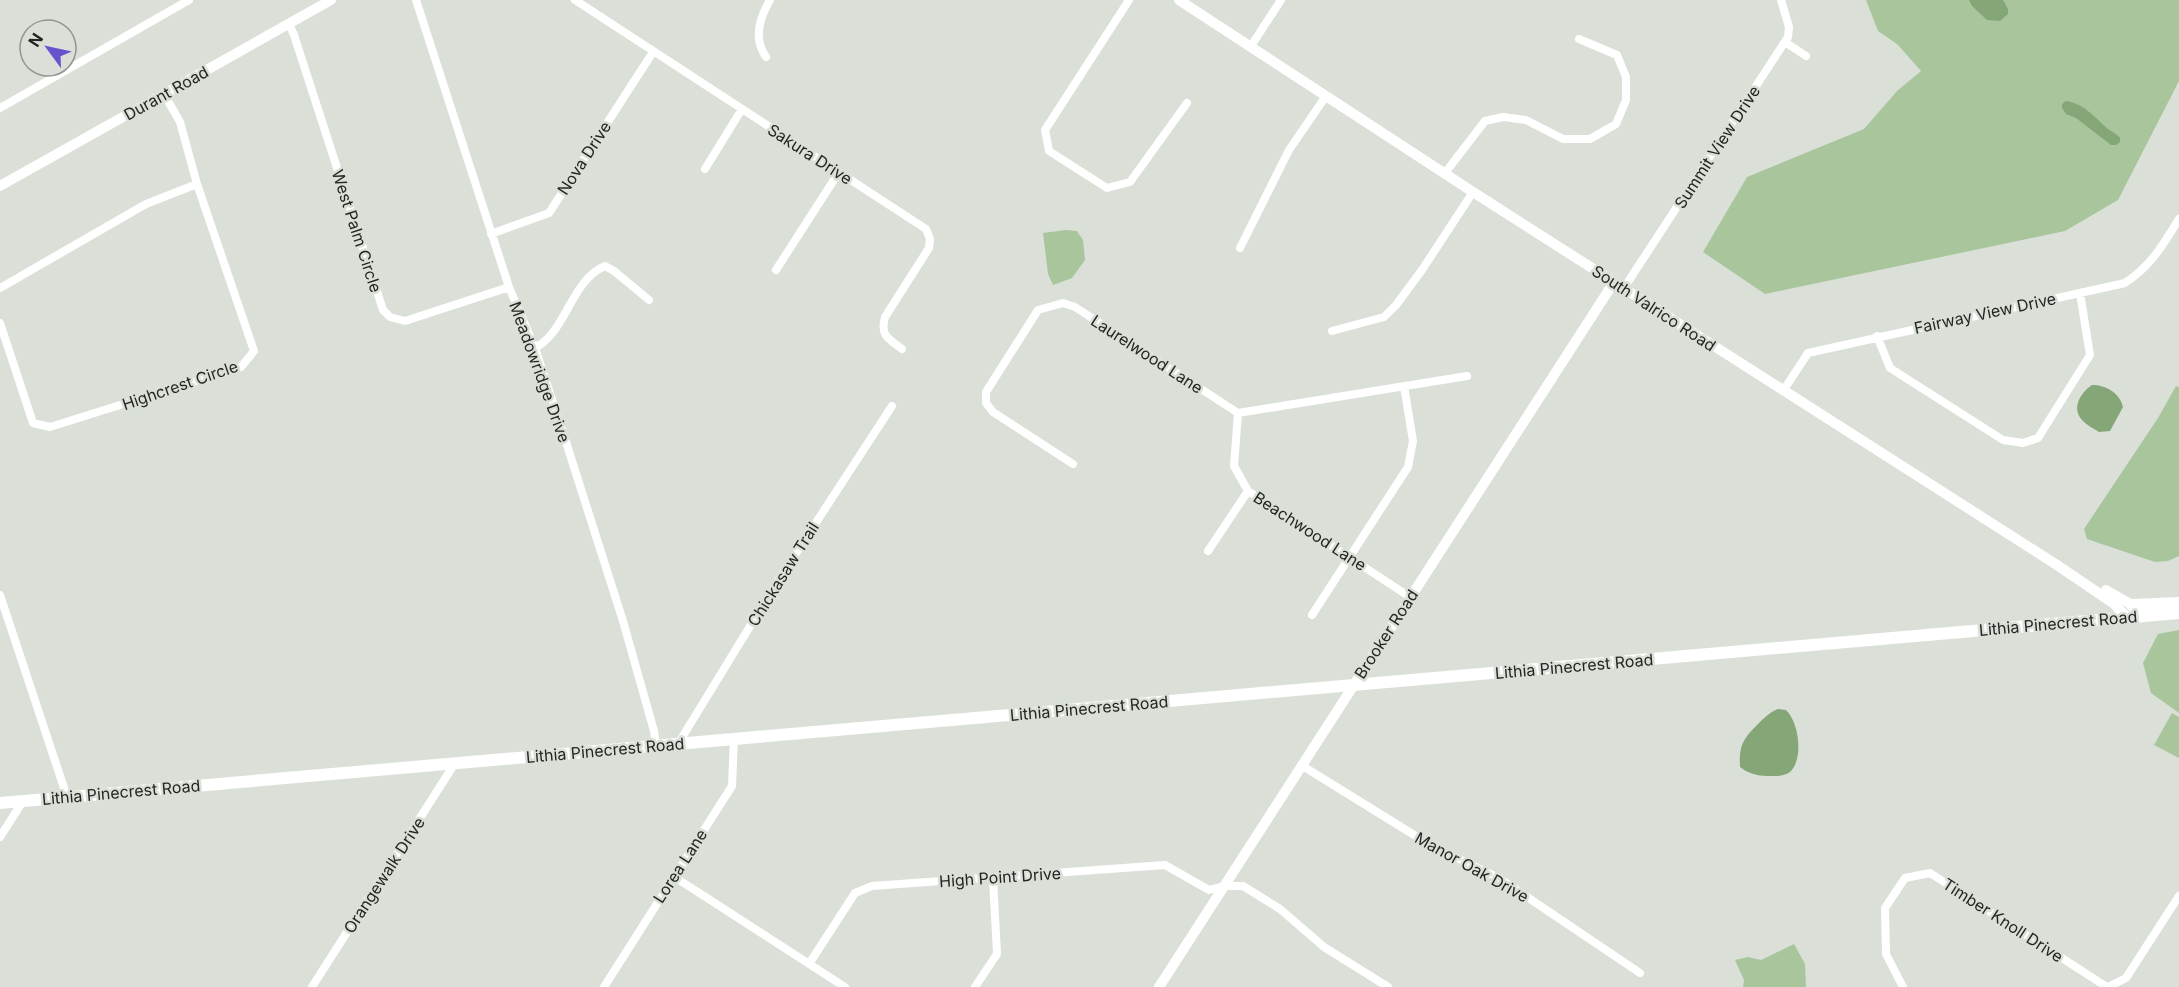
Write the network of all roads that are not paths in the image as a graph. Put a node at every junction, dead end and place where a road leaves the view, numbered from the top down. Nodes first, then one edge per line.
1 (189, 0) edge
2 (332, 0) edge
3 (416, 0) edge
4 (575, 0) edge
5 (770, 0) edge
6 (1129, 0) edge
7 (1179, 0) edge
8 (1281, 0) edge
9 (1781, 0) edge
10 (289, 24) junction
11 (1579, 39) dead end
12 (1785, 42) junction
13 (1251, 46) junction
14 (653, 52) junction
15 (1806, 56) dead end
16 (766, 57) dead end
17 (164, 94) junction
18 (1326, 96) junction
19 (1187, 103) dead end
20 (0, 108) edge
21 (742, 109) junction
22 (705, 169) dead end
23 (839, 172) junction
24 (1445, 173) junction
25 (197, 184) junction
26 (0, 186) edge
27 (1473, 192) junction
28 (2179, 219) edge
29 (492, 234) junction
30 (1240, 248) dead end
31 (776, 270) dead end
32 (1614, 282) junction
33 (509, 287) junction
34 (0, 288) edge
35 (1624, 288) junction
36 (2080, 293) junction
37 (649, 300) dead end
38 (0, 323) edge
39 (1332, 331) dead end
40 (1877, 336) junction
41 (535, 348) junction
42 (902, 349) dead end
43 (1467, 376) dead end
44 (1404, 386) junction
45 (1784, 391) junction
46 (892, 406) dead end
47 (1238, 413) junction
48 (1073, 464) dead end
49 (1248, 492) junction
50 (1208, 551) dead end
51 (1350, 557) junction
52 (2057, 565) junction
53 (0, 595) edge
54 (1410, 597) junction
55 (2179, 603) edge
56 (2132, 605) joint
57 (2179, 613) edge
58 (1312, 615) dead end
59 (2127, 617) junction
60 (1353, 685) junction
61 (735, 739) junction
62 (678, 744) junction
63 (656, 746) junction
64 (455, 764) junction
65 (1301, 765) junction
66 (67, 797) junction
67 (23, 801) junction
68 (0, 803) edge
69 (0, 837) edge
70 (673, 876) junction
71 (993, 878) junction
72 (1224, 886) junction
73 (2179, 896) edge
74 (809, 964) junction
75 (1640, 973) dead end
76 (312, 987) edge
77 (604, 987) edge
78 (845, 987) edge
79 (975, 987) edge
80 (1158, 987) edge
81 (1388, 987) edge
82 (1903, 987) edge
83 (2107, 987) edge

1 - 20 street
2 - 10 street, Durant Road
3 - 29 street, Meadowridge Drive
4 - 14 street, Sakura Drive
5 - 16 street
6 - 19 street
7 - 13 street, South Valrico Road
8 - 13 street
9 - 12 street
10 - 17 street, Durant Road
10 - 33 street, West Palm Circle
11 - 24 street
12 - 15 street
12 - 35 street, Summit View Drive
13 - 18 street, South Valrico Road
14 - 21 street, Sakura Drive
14 - 29 street, Nova Drive
17 - 25 street, Highcrest Circle
17 - 26 street, Durant Road
18 - 24 street, South Valrico Road
18 - 30 street
21 - 22 street
21 - 23 street, Sakura Drive
23 - 31 street
23 - 42 street, Sakura Drive
24 - 27 street, South Valrico Road
25 - 34 street
25 - 38 street, Highcrest Circle
27 - 32 street, South Valrico Road
27 - 39 street
28 - 36 street, Fairway View Drive
29 - 33 street, Meadowridge Drive
32 - 35 street, South Valrico Road
32 - 54 street, Brooker Road
33 - 41 street, Meadowridge Drive
35 - 45 street, South Valrico Road
36 - 40 street, Fairway View Drive
36 - 40 street
37 - 41 street
40 - 45 street, Fairway View Drive
41 - 63 street, Meadowridge Drive
43 - 44 street
44 - 47 street
44 - 51 street
45 - 52 street, South Valrico Road
46 - 62 street, Chickasaw Trail
47 - 48 street, Laurelwood Lane
47 - 49 street, Beachwood Lane
49 - 50 street
49 - 51 street, Beachwood Lane
51 - 54 street, Beachwood Lane
51 - 58 street
52 - 56 street
52 - 59 street, South Valrico Road
53 - 66 street
54 - 60 street, Brooker Road
55 - 56 main road
57 - 59 main road, Lithia Pinecrest Road
59 - 60 main road, Lithia Pinecrest Road
60 - 61 main road, Lithia Pinecrest Road
60 - 65 street, Brooker Road
61 - 62 main road, Lithia Pinecrest Road
61 - 70 street, Lorea Lane
62 - 63 main road, Lithia Pinecrest Road
63 - 64 main road, Lithia Pinecrest Road
64 - 66 main road, Lithia Pinecrest Road
64 - 76 street, Orangewalk Drive
65 - 72 street, Brooker Road
65 - 75 street, Manor Oak Drive
66 - 67 main road, Lithia Pinecrest Road
67 - 68 main road, Lithia Pinecrest Road
67 - 69 street
70 - 74 street
70 - 77 street, Lorea Lane
71 - 72 street, High Point Drive
71 - 74 street, High Point Drive
71 - 79 street
72 - 80 street, Brooker Road
72 - 81 street, High Point Drive
73 - 83 street, Timber Knoll Drive
74 - 78 street
82 - 83 street, Timber Knoll Drive

